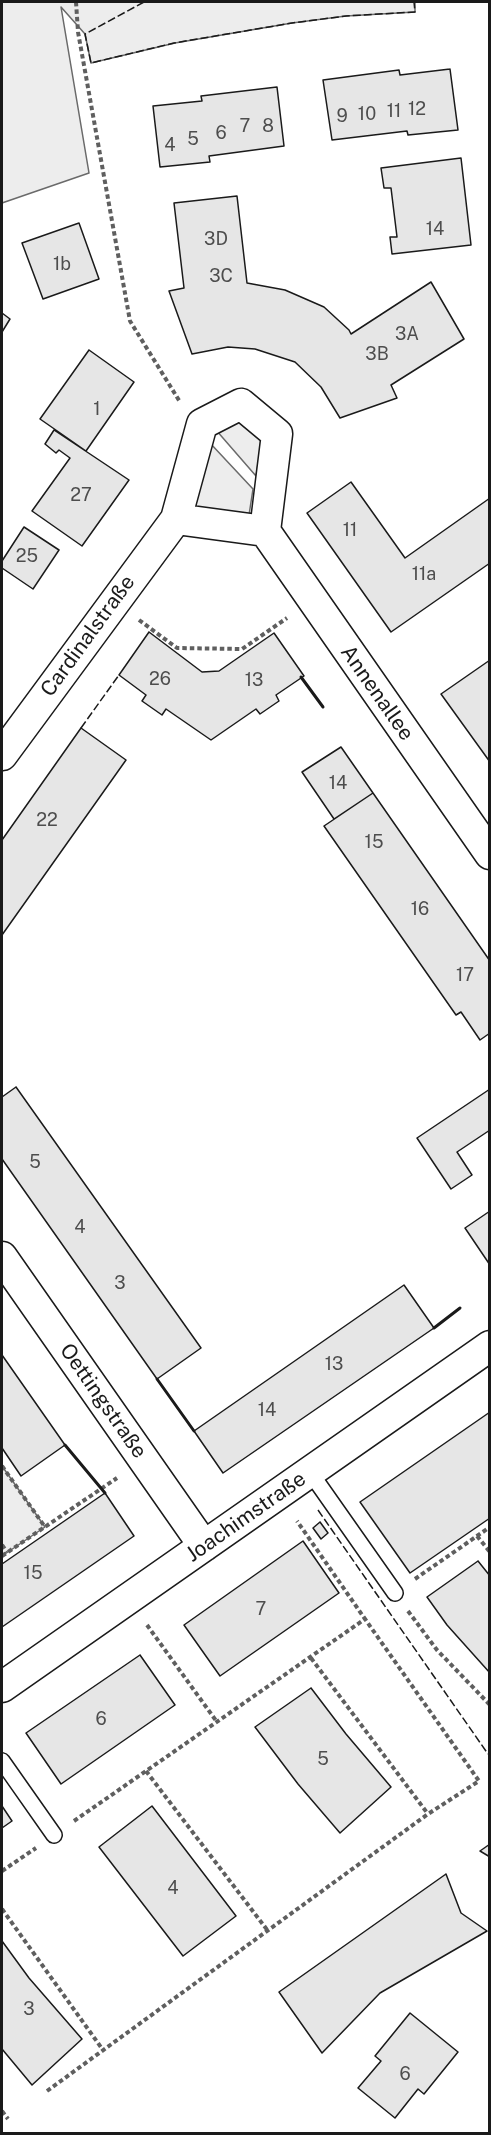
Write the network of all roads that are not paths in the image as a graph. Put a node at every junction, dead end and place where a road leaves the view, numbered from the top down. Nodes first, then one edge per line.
1 (176, 519) junction
2 (265, 531) junction
3 (2, 755) edge
4 (489, 854) edge
5 (2, 1257) edge
6 (489, 1346) edge
7 (310, 1472) junction
8 (204, 1546) junction
9 (395, 1593) road end
10 (2, 1687) edge
11 (2, 1761) edge
12 (54, 1835) road end

1 - 2 street
1 - 2 street
1 - 3 street, Cardinalstraße
2 - 4 street, Annenallee
5 - 8 street, Oettingstraße
6 - 7 street, Joachimstraße
7 - 8 street, Joachimstraße
7 - 9 lane
8 - 10 street, Joachimstraße
11 - 12 lane

